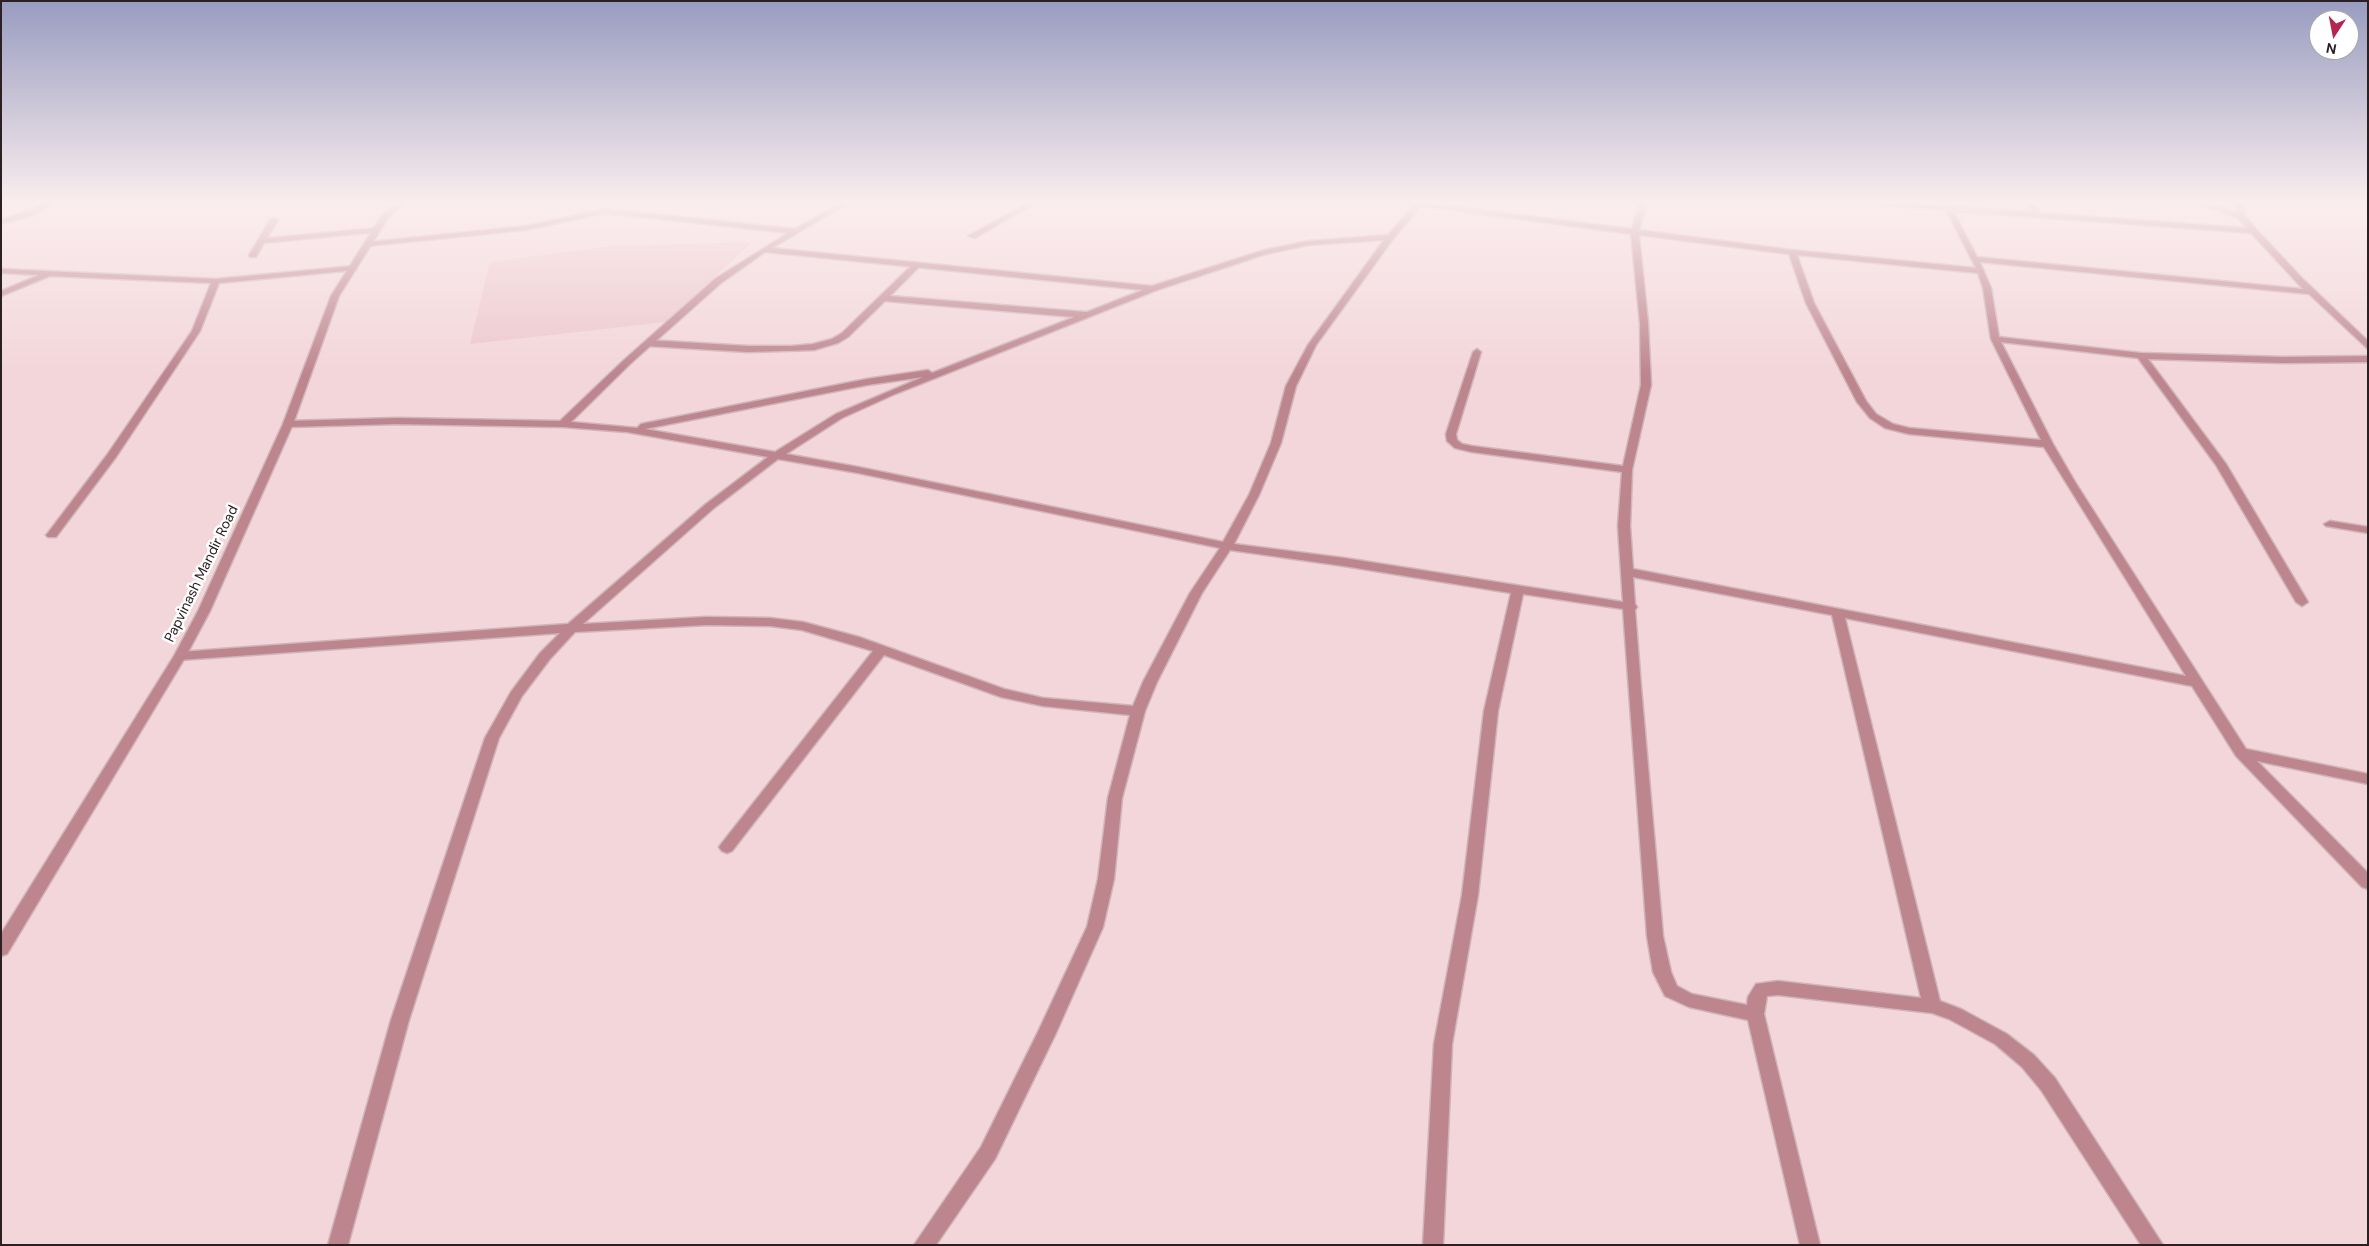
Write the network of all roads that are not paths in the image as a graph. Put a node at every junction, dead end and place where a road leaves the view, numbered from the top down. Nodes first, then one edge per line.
1 (359, 259) edge
2 (750, 259) edge
3 (858, 259) edge
4 (1242, 259) edge
5 (1374, 259) edge
6 (1638, 259) edge
7 (1795, 259) edge
8 (1860, 259) edge
9 (1976, 259) edge
10 (1977, 259) edge
11 (2280, 259) edge
12 (918, 265) junction
13 (353, 268) junction
14 (1, 271) edge
15 (1981, 272) junction
16 (48, 274) junction
17 (216, 281) junction
18 (1154, 288) junction
19 (2312, 292) junction
20 (1, 294) edge
21 (884, 298) junction
22 (1086, 316) junction
23 (1995, 339) junction
24 (648, 343) junction
25 (2368, 346) edge
26 (1477, 352) dead end
27 (2141, 356) junction
28 (2368, 359) edge
29 (943, 372) junction
30 (288, 424) junction
31 (563, 424) junction
32 (628, 429) junction
33 (2048, 444) junction
34 (777, 455) junction
35 (1627, 470) junction
36 (2330, 524) dead end
37 (2368, 530) edge
38 (52, 536) dead end
39 (1227, 546) junction
40 (1628, 572) junction
41 (1518, 590) junction
42 (2302, 602) dead end
43 (1631, 607) junction
44 (1838, 614) junction
45 (571, 628) junction
46 (881, 650) junction
47 (180, 656) junction
48 (2195, 682) junction
49 (1138, 711) junction
50 (2241, 753) junction
51 (2368, 779) edge
52 (727, 847) dead end
53 (2368, 883) edge
54 (1, 949) edge
55 (1932, 1006) junction
56 (1755, 1014) junction
57 (338, 1245) edge
58 (924, 1245) edge
59 (1433, 1245) edge
60 (1810, 1245) edge
61 (2153, 1245) edge

1 - 13 street, Papvinash Mandir Road
2 - 24 street
3 - 12 street
4 - 18 street
5 - 39 street
6 - 35 street
7 - 33 street
8 - 15 street
9 - 15 street
10 - 19 street
11 - 19 street
12 - 18 street
12 - 21 street
13 - 17 street
13 - 30 street, Papvinash Mandir Road
14 - 16 street
15 - 23 street
16 - 17 street
16 - 20 street
17 - 38 street
18 - 22 street
19 - 25 street
21 - 22 street
21 - 24 street
22 - 29 street
23 - 27 street
23 - 33 street
24 - 31 street
26 - 35 street
27 - 28 street
27 - 42 street
29 - 32 street
29 - 34 street
30 - 31 street
30 - 47 street, Papvinash Mandir Road
31 - 32 street
32 - 34 street
33 - 48 street
34 - 39 street
34 - 45 street
35 - 40 street
36 - 37 street
39 - 41 street
39 - 49 street
40 - 43 street
40 - 44 street
41 - 43 street
41 - 59 street
43 - 56 street
44 - 48 street
44 - 55 street
45 - 46 street
45 - 47 street
45 - 57 street
46 - 49 street
46 - 52 street
47 - 54 street, Papvinash Mandir Road
48 - 50 street
49 - 58 street
50 - 51 street
50 - 53 street
55 - 56 street
55 - 61 street
56 - 60 street

